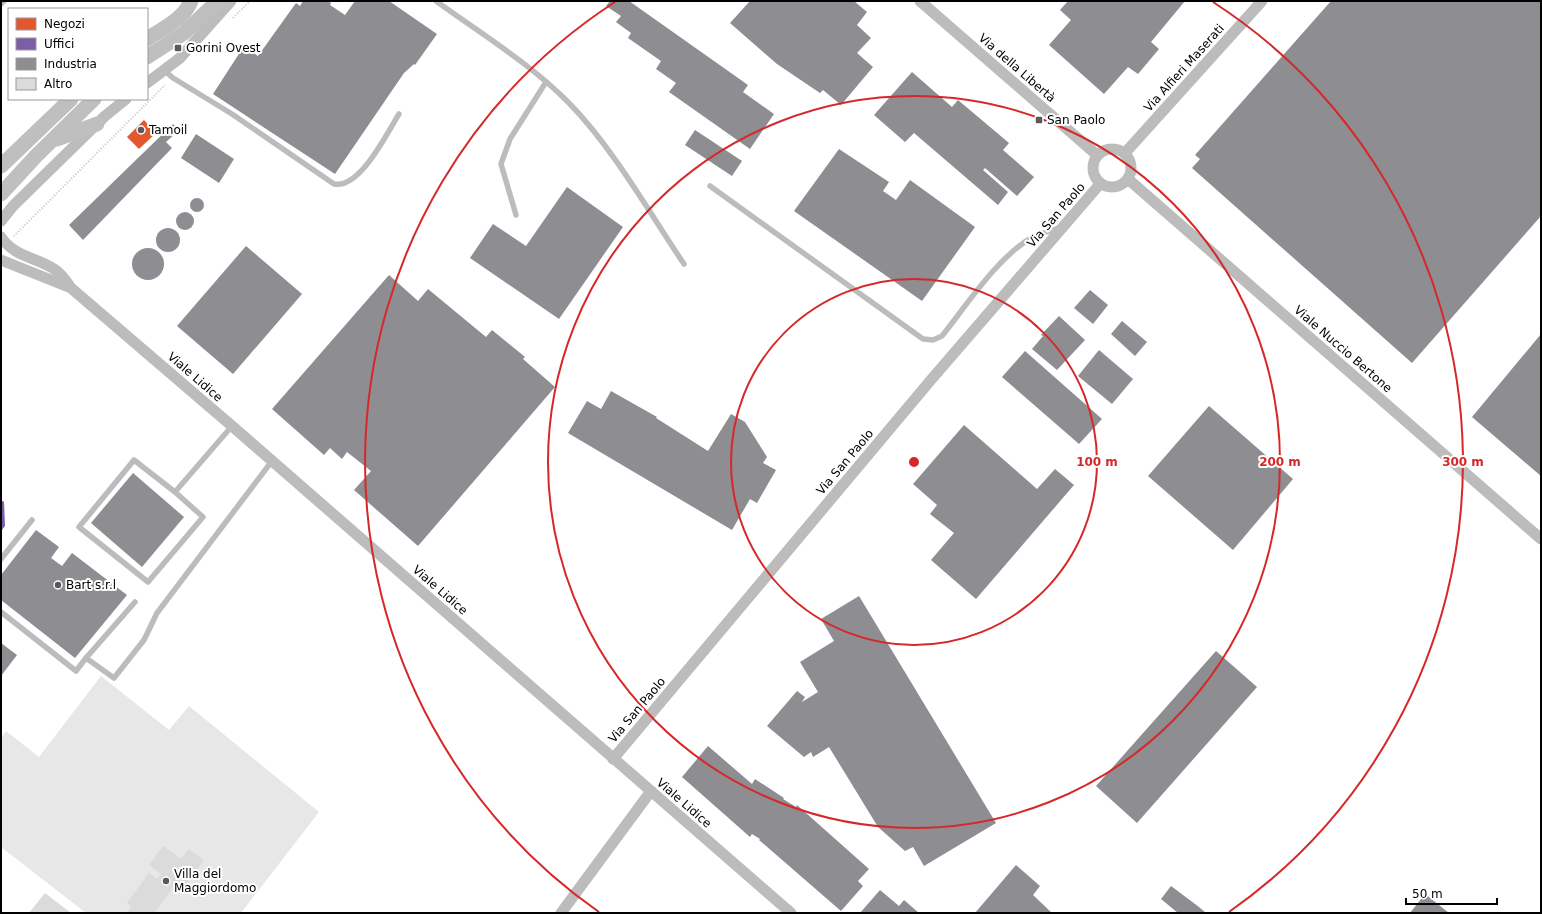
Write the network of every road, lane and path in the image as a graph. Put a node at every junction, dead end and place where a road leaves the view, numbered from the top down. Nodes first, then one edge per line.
1 (4, 1) edge
2 (191, 1) edge
3 (218, 1) edge
4 (231, 1) edge
5 (250, 1) edge
6 (436, 1) edge
7 (920, 1) edge
8 (1262, 1) edge
9 (1, 4) edge
10 (230, 21) dead end
11 (148, 38) edge
12 (148, 56) edge
13 (164, 70) junction
14 (173, 78) junction
15 (148, 82) edge
16 (546, 82) junction
17 (70, 100) edge
18 (125, 100) edge
19 (89, 104) edge
20 (399, 114) dead end
21 (97, 124) junction
22 (72, 133) junction
23 (51, 141) junction
24 (1125, 153) junction
25 (1097, 155) junction
26 (1, 166) edge
27 (55, 166) junction
28 (1128, 179) junction
29 (1100, 184) junction
30 (710, 186) dead end
31 (1, 194) edge
32 (516, 215) dead end
33 (1, 221) edge
34 (1063, 227) junction
35 (4, 241) edge
36 (1, 260) edge
37 (684, 264) dead end
38 (71, 288) junction
39 (232, 426) junction
40 (272, 461) junction
41 (175, 492) junction
42 (32, 520) dead end
43 (1541, 539) edge
44 (1, 559) edge
45 (135, 602) dead end
46 (1, 612) edge
47 (86, 658) junction
48 (613, 759) junction
49 (651, 791) junction
50 (561, 913) edge
51 (791, 913) edge

1 - 9 lane
2 - 11 street
3 - 12 street
4 - 13 street
5 - 10 path
6 - 16 lane
7 - 25 street, Via della Libertà
8 - 24 street, Via Alfieri Maserati
13 - 14 lane
13 - 15 street
14 - 20 lane
14 - 35 path
16 - 32 lane
16 - 37 lane
17 - 26 street
18 - 21 street
19 - 22 street
19 - 23 street
21 - 22 street
21 - 27 street
22 - 23 street
22 - 27 street
23 - 31 street
24 - 25 street
24 - 28 street
25 - 29 street
27 - 33 street
28 - 29 street
28 - 43 street, Viale Nuccio Bertone
29 - 34 street, Via San Paolo
30 - 34 lane
34 - 48 street, Via San Paolo
35 - 38 street, Viale Lidice
36 - 38 street, Viale Lidice
38 - 39 street, Viale Lidice
39 - 40 street, Viale Lidice
39 - 41 lane
40 - 47 lane
40 - 48 street, Viale Lidice
41 - 41 lane
42 - 44 lane
45 - 47 lane
46 - 47 lane
48 - 49 street, Viale Lidice
49 - 50 street
49 - 51 street, Viale Lidice

